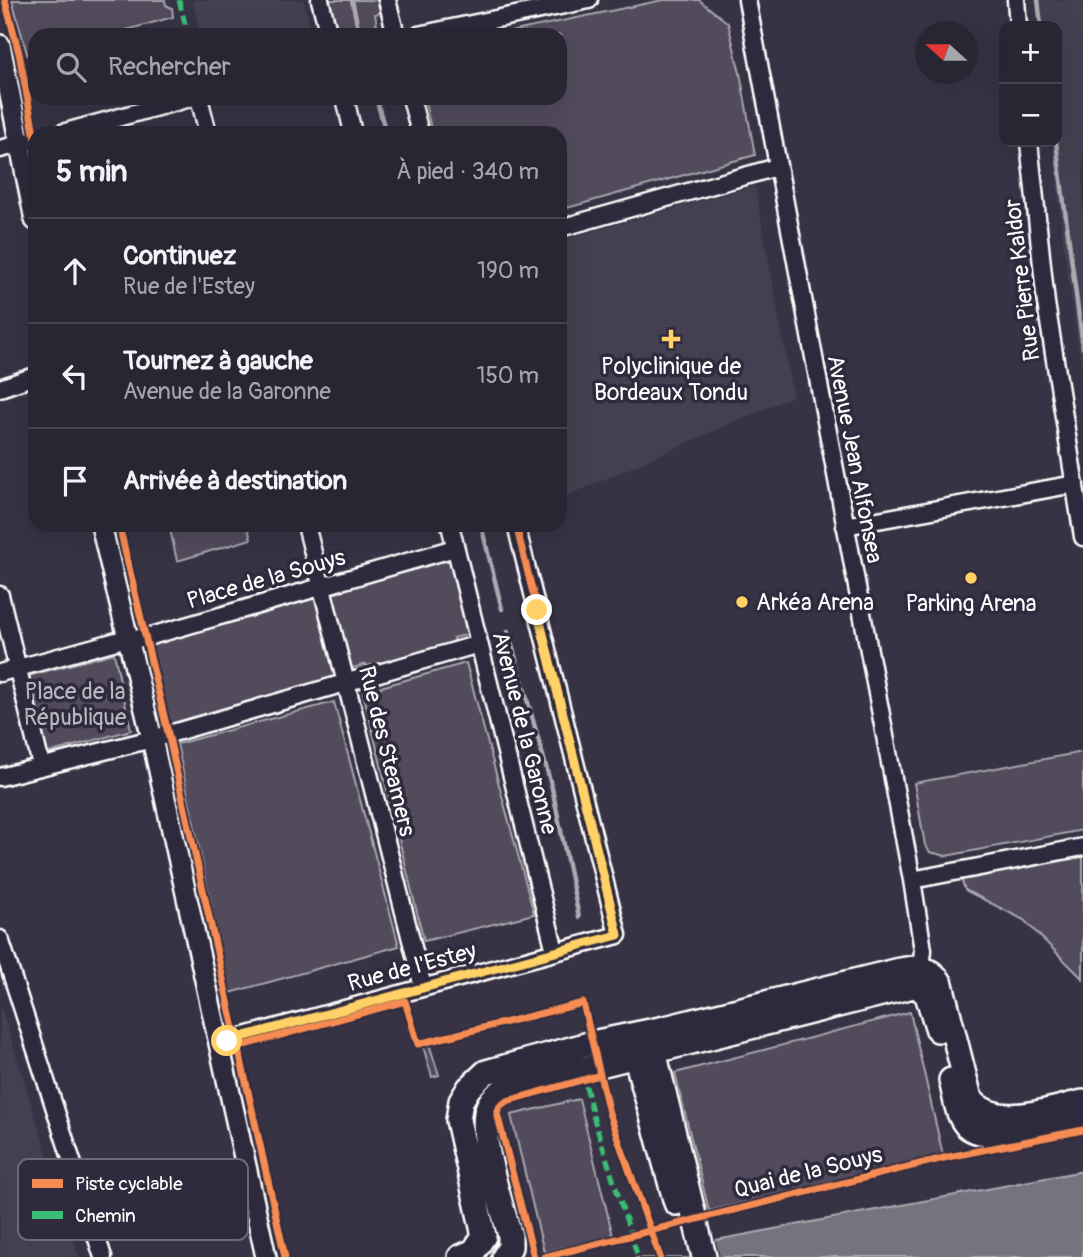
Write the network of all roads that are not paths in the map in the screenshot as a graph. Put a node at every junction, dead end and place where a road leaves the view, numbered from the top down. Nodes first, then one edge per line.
1 (320, 0) edge
2 (387, 0) edge
3 (589, 0) edge
4 (747, 0) edge
5 (1016, 0) edge
6 (1018, 21) edge
7 (327, 28) edge
8 (394, 28) edge
9 (452, 28) edge
10 (0, 45) edge
11 (164, 105) edge
12 (201, 105) edge
13 (347, 105) edge
14 (413, 105) edge
15 (88, 126) edge
16 (206, 126) edge
17 (351, 126) edge
18 (418, 126) edge
19 (18, 144) edge
20 (1030, 147) edge
21 (777, 167) junction
22 (28, 189) edge
23 (567, 226) edge
24 (28, 378) edge
25 (0, 388) edge
26 (1075, 484) junction
27 (845, 526) junction
28 (103, 532) edge
29 (308, 532) edge
30 (452, 532) edge
31 (518, 532) edge
32 (1083, 537) edge
33 (455, 548) junction
34 (321, 586) junction
35 (0, 595) edge
36 (128, 640) junction
37 (479, 644) junction
38 (17, 668) junction
39 (0, 673) edge
40 (346, 682) junction
41 (152, 739) junction
42 (41, 765) junction
43 (0, 777) edge
44 (1083, 847) edge
45 (912, 880) junction
46 (618, 935) joint
47 (0, 939) edge
48 (555, 951) junction
49 (920, 977) junction
50 (423, 988) junction
51 (219, 1043) junction
52 (642, 1044) junction
53 (656, 1102) junction
54 (1083, 1102) edge
55 (1083, 1119) edge
56 (71, 1159) edge
57 (244, 1159) edge
58 (248, 1175) edge
59 (97, 1240) edge
60 (103, 1257) edge
61 (266, 1257) edge
62 (460, 1257) edge
63 (505, 1257) edge
64 (690, 1257) edge
65 (704, 1257) edge

1 - 7 street
2 - 8 street
3 - 9 street
4 - 21 street, Avenue Jean Alfonsea
5 - 6 street
10 - 19 street
11 - 15 street
12 - 16 street
13 - 17 street
14 - 18 street
19 - 22 street
20 - 26 street, Rue Pierre Kaldor
21 - 23 street
21 - 27 street, Avenue Jean Alfonsea
24 - 25 street
26 - 27 street
26 - 32 street, Rue Pierre Kaldor
27 - 45 street, Avenue Jean Alfonsea
28 - 36 street
29 - 34 street, Rue des Steamers
30 - 33 street, Avenue de la Garonne
31 - 46 street, Avenue de la Garonne
33 - 34 street, Place de la Souys
33 - 37 street, Avenue de la Garonne
34 - 36 street, Place de la Souys
34 - 40 street, Rue des Steamers
35 - 38 street
36 - 38 street, Place de la Souys
36 - 41 street
37 - 40 street
37 - 48 street, Avenue de la Garonne
38 - 39 street, Place de la Souys
38 - 42 street
40 - 41 street
40 - 50 street, Rue des Steamers
41 - 42 street
41 - 51 street
42 - 43 street
44 - 45 street
45 - 49 street, Avenue Jean Alfonsea
46 - 48 street, Rue de l'Estey
47 - 56 street
48 - 50 street, Rue de l'Estey
49 - 52 main road
49 - 54 main road
49 - 55 main road
50 - 51 street, Rue de l'Estey
51 - 57 street
52 - 53 main road
52 - 62 main road
52 - 63 main road
53 - 64 main road
53 - 65 main road
58 - 61 street
59 - 60 street

